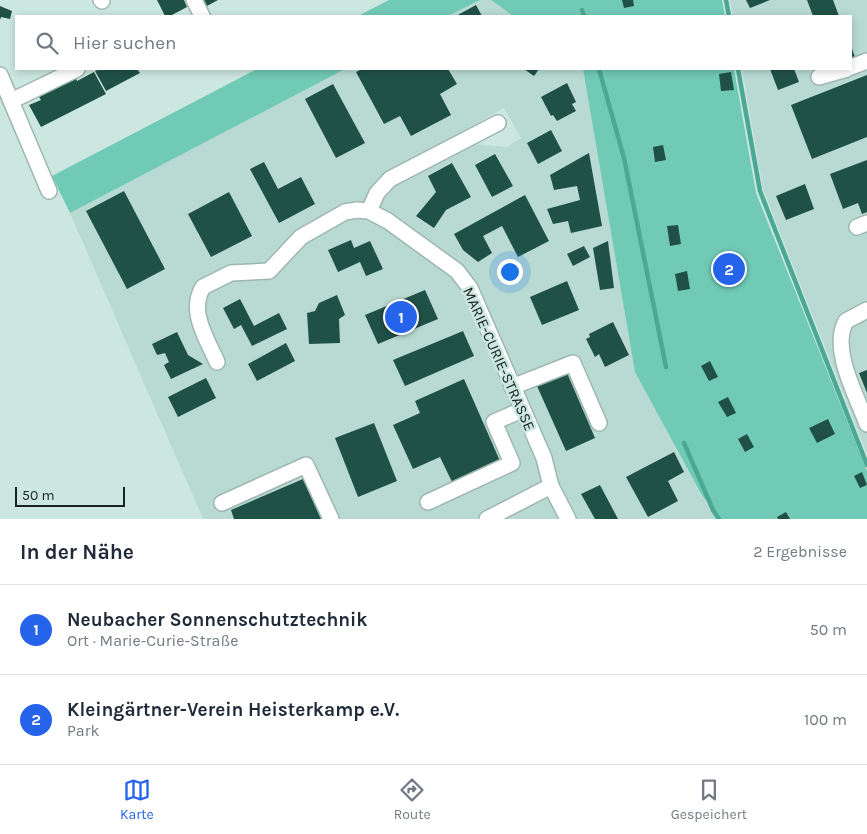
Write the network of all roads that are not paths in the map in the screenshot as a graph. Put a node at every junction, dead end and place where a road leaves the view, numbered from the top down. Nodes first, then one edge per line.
1 (194, 0) edge
2 (202, 15) edge
3 (867, 61) edge
4 (852, 67) edge
5 (75, 70) edge
6 (844, 70) edge
7 (0, 75) edge
8 (819, 77) dead end
9 (11, 101) junction
10 (498, 123) dead end
11 (49, 191) dead end
12 (369, 211) junction
13 (867, 310) edge
14 (217, 362) dead end
15 (512, 387) junction
16 (522, 410) junction
17 (599, 423) dead end
18 (867, 424) edge
19 (551, 486) junction
20 (428, 502) dead end
21 (222, 503) dead end
22 (330, 519) edge
23 (487, 519) edge
24 (568, 519) edge

1 - 2 street
3 - 4 street
5 - 9 street
6 - 8 street
7 - 9 street
9 - 11 street
10 - 12 street
12 - 14 street
12 - 15 street, MARIE-CURIE-STRASSE
13 - 18 street
15 - 16 street, MARIE-CURIE-STRASSE
15 - 17 street
16 - 19 street, MARIE-CURIE-STRASSE
16 - 20 street
19 - 23 street
19 - 24 street, MARIE-CURIE-STRASSE
21 - 22 street

